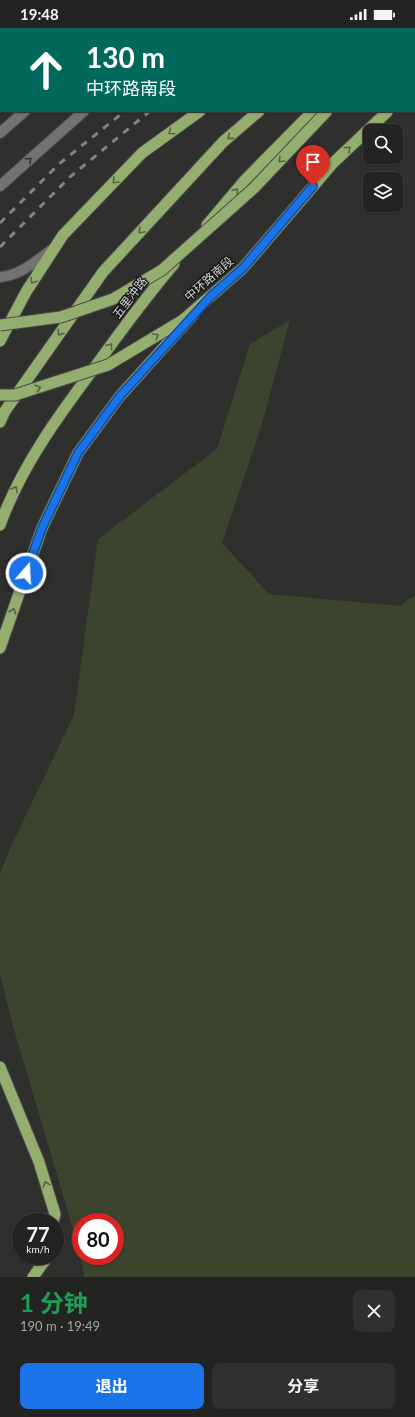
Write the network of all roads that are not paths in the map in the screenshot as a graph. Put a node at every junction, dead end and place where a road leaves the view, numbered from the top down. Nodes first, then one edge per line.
1 (23, 112) edge
2 (83, 112) edge
3 (199, 112) edge
4 (258, 112) edge
5 (312, 112) edge
6 (326, 112) edge
7 (387, 112) edge
8 (0, 132) edge
9 (0, 186) edge
10 (56, 247) junction
11 (0, 277) edge
12 (211, 296) junction
13 (0, 325) edge
14 (0, 341) edge
15 (0, 395) edge
16 (0, 422) edge
17 (0, 525) edge
18 (0, 648) edge
19 (0, 1067) edge
20 (55, 1213) edge
21 (42, 1265) edge
22 (33, 1277) edge

1 - 8 main road
9 -> 2 main road
3 -> 10 highway
4 -> 16 highway
17 -> 5 highway, 五里冲路
6 -> 13 highway, bridge
12 -> 7 highway, 中环路南段, bridge
10 - 11 main road
10 -> 14 highway
15 -> 12 highway, 中环路南段, bridge
18 -> 12 highway, bridge
20 -> 19 highway
21 - 22 highway

